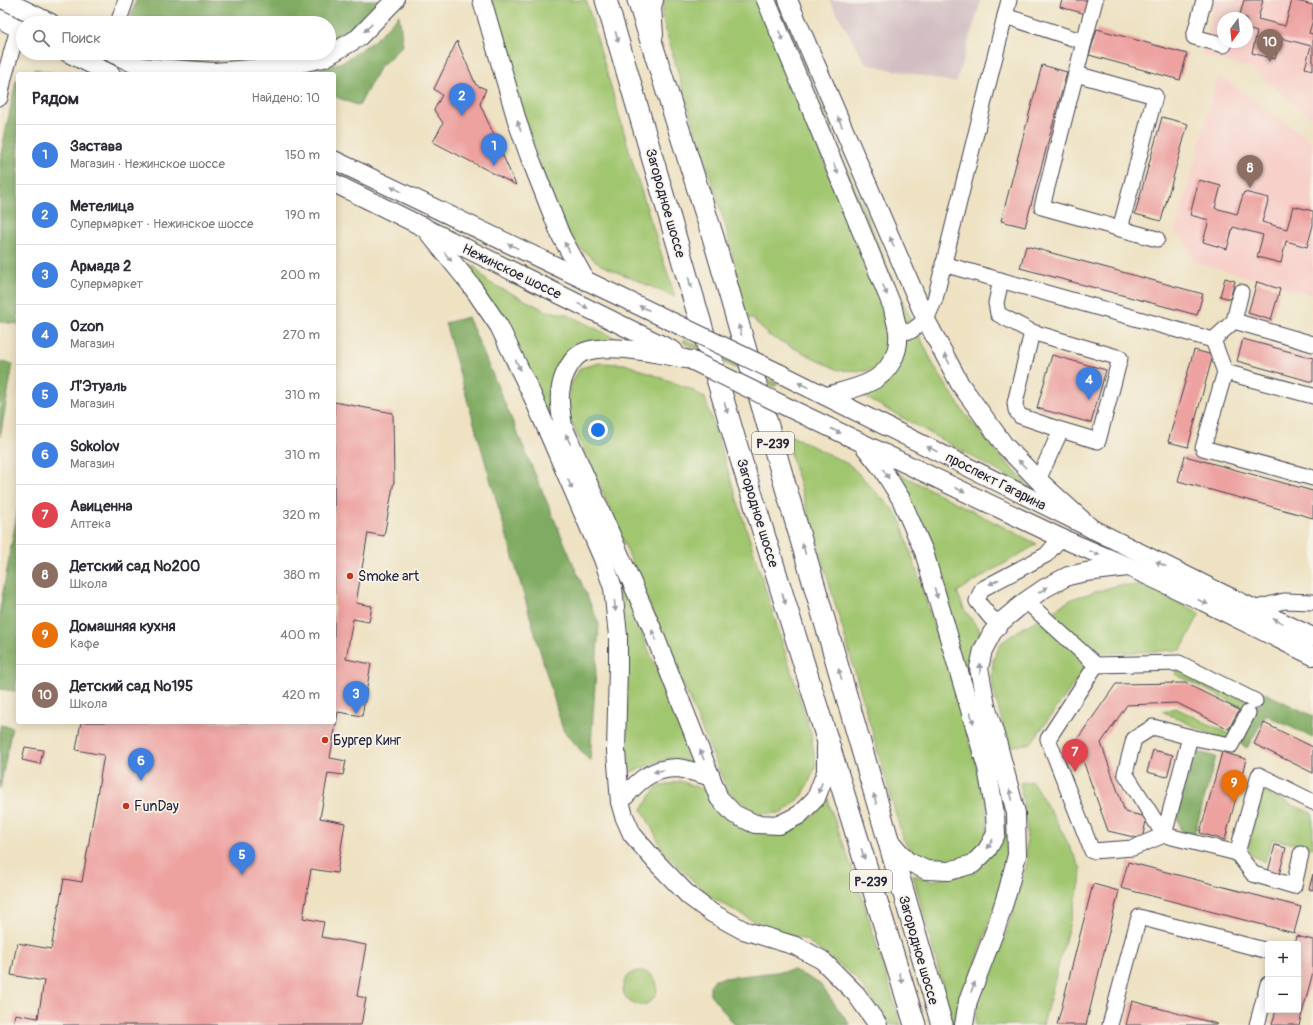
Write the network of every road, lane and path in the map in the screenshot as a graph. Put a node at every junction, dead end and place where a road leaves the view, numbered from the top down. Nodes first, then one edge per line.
1 (4, 0) edge
2 (126, 0) edge
3 (395, 0) edge
4 (482, 0) edge
5 (606, 0) edge
6 (638, 0) edge
7 (654, 0) edge
8 (766, 0) edge
9 (788, 0) edge
10 (1009, 0) edge
11 (1096, 0) edge
12 (1204, 0) edge
13 (37, 16) edge
14 (120, 16) edge
15 (1005, 16) junction
16 (0, 20) edge
17 (16, 28) edge
18 (1084, 42) junction
19 (1217, 43) edge
20 (16, 44) edge
21 (655, 50) junction
22 (336, 51) edge
23 (82, 60) edge
24 (128, 60) edge
25 (315, 60) edge
26 (150, 70) edge
27 (107, 72) edge
28 (214, 72) edge
29 (214, 72) edge
30 (1076, 74) junction
31 (0, 98) edge
32 (336, 161) edge
33 (336, 184) edge
34 (423, 226) junction
35 (1120, 229) junction
36 (1157, 239) dead end
37 (943, 264) junction
38 (1001, 280) junction
39 (586, 281) junction
40 (1241, 292) dead end
41 (926, 320) junction
42 (1234, 321) junction
43 (679, 325) joint
44 (898, 332) junction
45 (1032, 332) junction
46 (1213, 340) junction
47 (1313, 344) edge
48 (690, 360) junction
49 (1225, 372) junction
50 (826, 396) junction
51 (1313, 396) edge
52 (1061, 430) junction
53 (862, 443) junction
54 (1313, 478) edge
55 (1038, 480) junction
56 (1092, 529) junction
57 (1060, 538) junction
58 (1129, 567) junction
59 (1026, 601) junction
60 (1313, 602) edge
61 (1253, 609) junction
62 (1001, 622) junction
63 (1313, 637) edge
64 (1313, 656) edge
65 (1096, 665) junction
66 (826, 736) junction
67 (1190, 737) junction
68 (710, 777) junction
69 (620, 802) junction
70 (1313, 802) edge
71 (1164, 835) junction
72 (886, 837) junction
73 (1237, 853) junction
74 (1301, 854) dead end
75 (1265, 950) edge
76 (1265, 995) edge
77 (878, 1025) edge
78 (916, 1025) edge
79 (942, 1025) edge
80 (964, 1025) edge
81 (1110, 1025) edge
82 (1257, 1025) edge

1 - 13 main road
2 - 14 street
3 -> 22 main road
39 -> 4 main road
5 -> 66 highway, Загородное шоссе / Р-239
6 - 21 highway, Загородное шоссе / Р-239
7 - 21 main road
8 -> 44 main road
41 -> 9 main road
10 - 15 street
11 - 18 street
12 - 19 street
15 - 18 street
15 - 37 street
16 - 17 main road
18 - 30 street
20 - 31 street
72 -> 21 highway, Загородное шоссе / Р-239
23 - 27 main road
24 - 26 main road
25 -> 28 main road
29 -> 26 main road
30 - 35 street
30 - 35 street
39 -> 32 main road, Нежинское шоссе
33 - 34 main road, Нежинское шоссе
34 -> 48 main road, Нежинское шоссе
34 -> 69 main road
35 - 36 street
37 - 38 street
37 - 41 street
38 - 45 street
38 - 46 street
43 -> 39 main road, Нежинское шоссе
40 - 42 street
41 - 44 street
55 -> 41 main road
42 - 46 street
42 - 47 street
50 -> 43 main road, проспект Гагарина, bridge
44 - 50 main road
45 - 52 street
45 - 52 street
46 - 49 street
48 -> 53 main road, проспект Гагарина, bridge
68 -> 48 main road
49 - 51 street
49 - 54 street
56 -> 50 main road, проспект Гагарина
52 - 55 street
53 -> 57 main road, проспект Гагарина
53 -> 72 main road
55 - 56 main road
61 -> 56 main road, проспект Гагарина
57 -> 58 main road, проспект Гагарина
57 -> 62 street
59 -> 58 main road
58 -> 64 main road, проспект Гагарина
59 - 62 main road
59 - 65 street
60 - 61 street
63 -> 61 main road, проспект Гагарина
80 -> 62 main road
65 - 67 street
65 - 71 street
66 -> 68 main road
66 -> 78 highway, Загородное шоссе / Р-239
67 - 71 street
67 - 71 street
68 -> 69 main road
69 - 77 main road
70 - 73 street
71 - 73 street
72 - 79 highway, Загородное шоссе / Р-239
73 - 74 street
75 - 81 street
76 - 82 street

